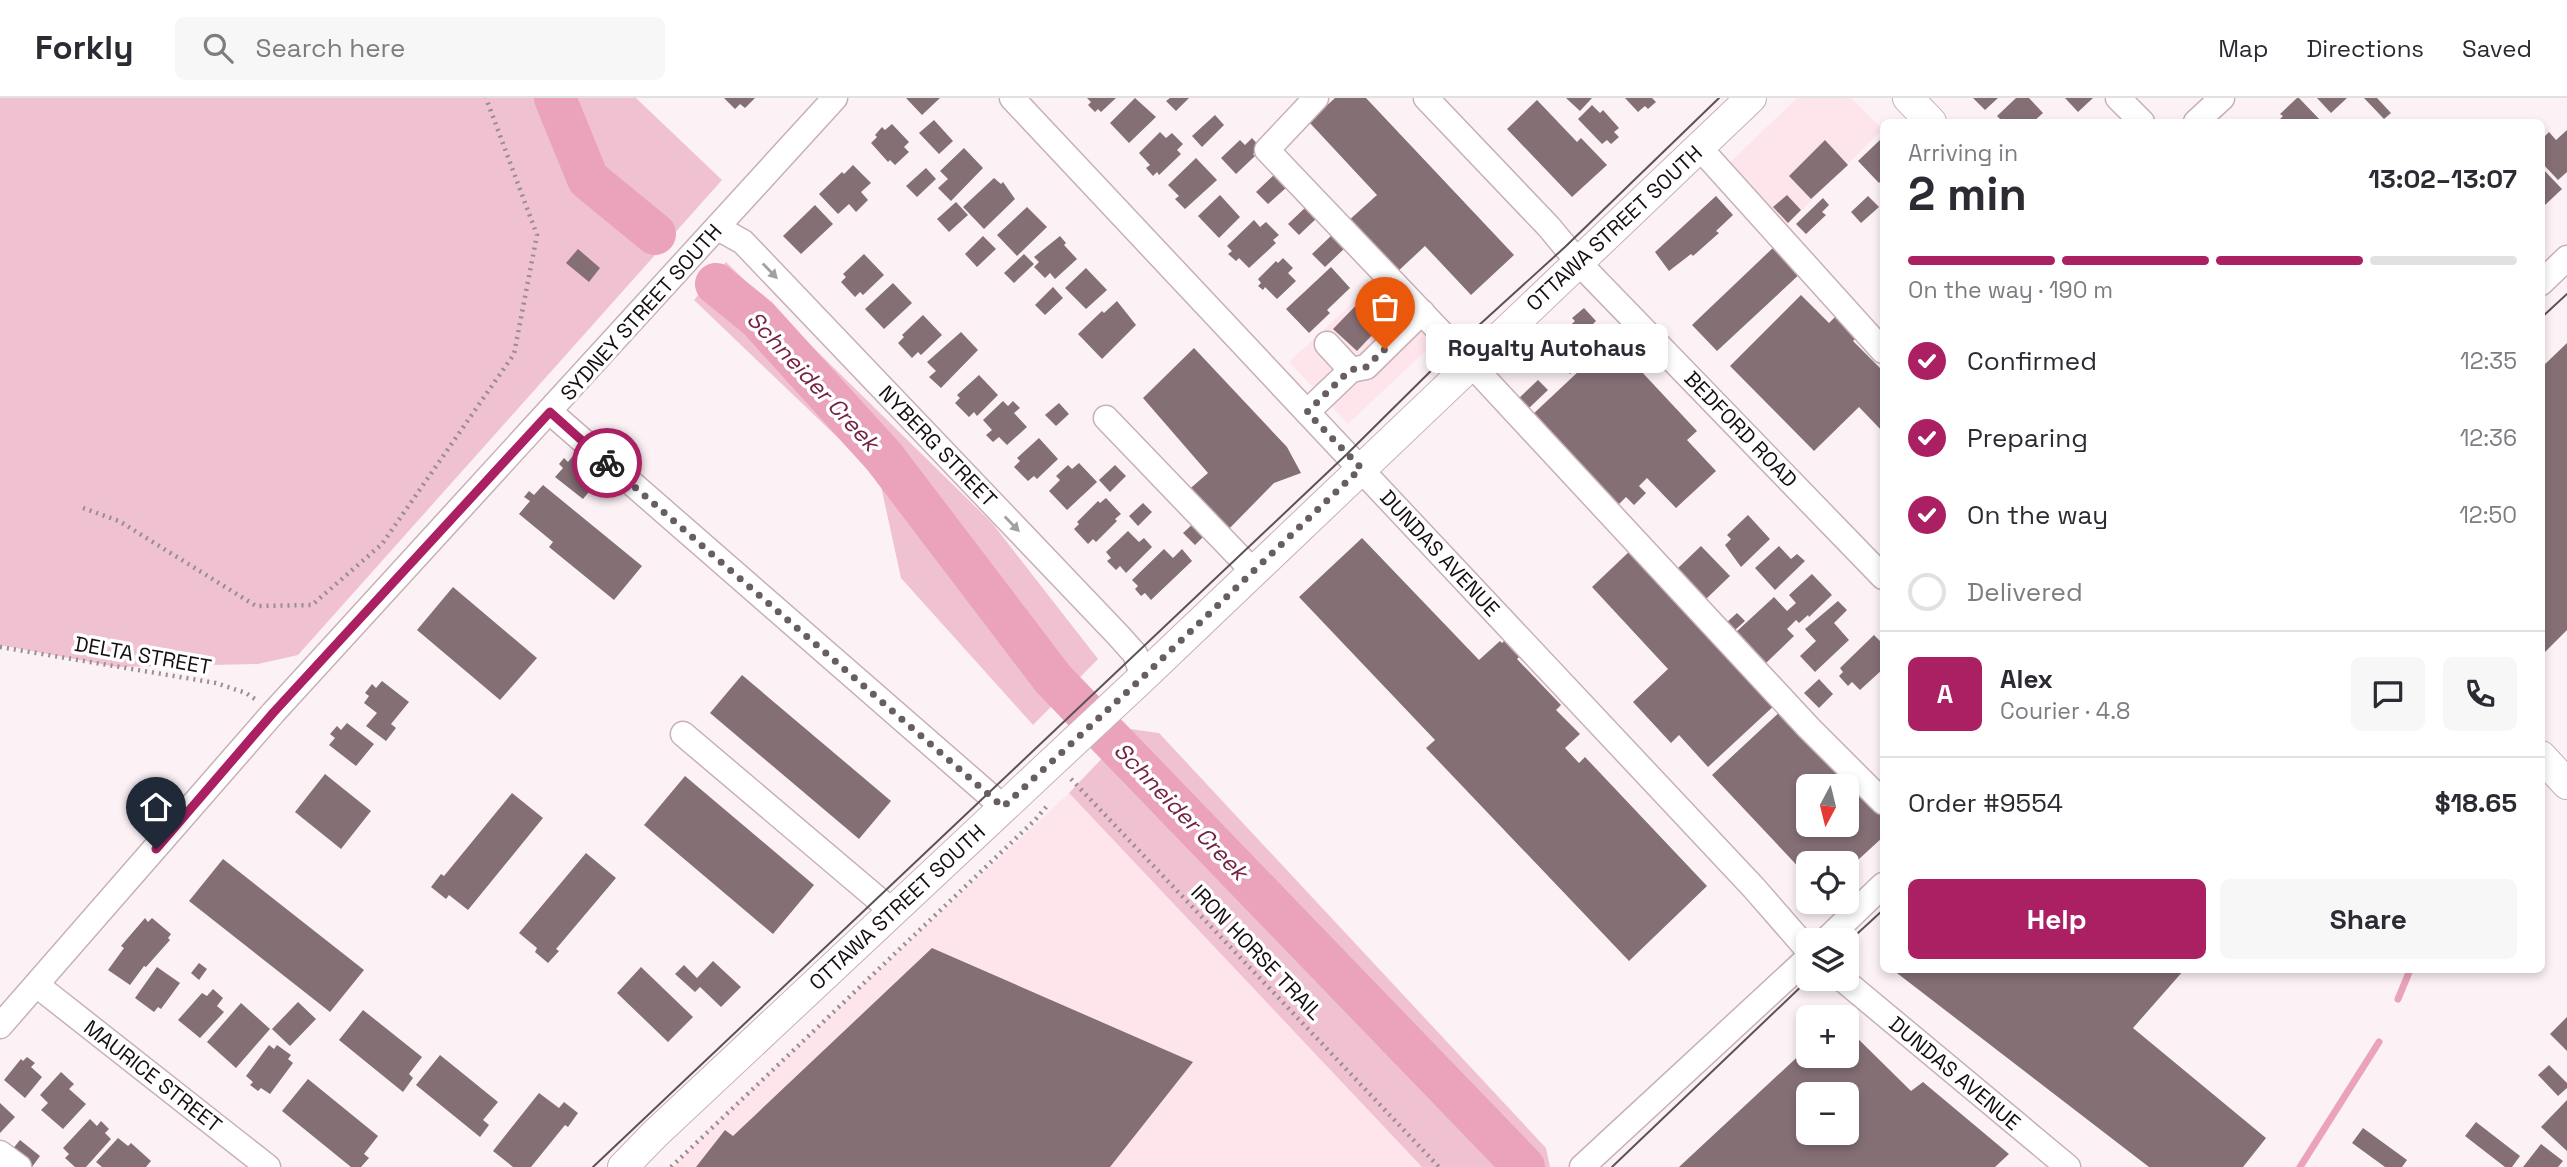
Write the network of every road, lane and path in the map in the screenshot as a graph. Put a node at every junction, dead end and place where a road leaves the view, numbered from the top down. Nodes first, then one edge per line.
1 (486, 98) edge
2 (835, 98) edge
3 (1013, 98) edge
4 (1315, 98) edge
5 (1426, 98) edge
6 (1751, 98) edge
7 (1908, 98) edge
8 (2118, 98) edge
9 (2222, 98) edge
10 (1928, 119) edge
11 (2139, 119) edge
12 (2199, 119) edge
13 (1699, 147) junction
14 (718, 228) junction
15 (2567, 258) edge
16 (1578, 262) junction
17 (2545, 279) edge
18 (1422, 312) junction
19 (1327, 344) dead end
20 (1880, 348) edge
21 (1470, 363) junction
22 (1350, 370) junction
23 (550, 412) junction
24 (1307, 412) junction
25 (1106, 418) dead end
26 (1361, 468) junction
27 (83, 508) dead end
28 (1253, 571) junction
29 (1880, 574) edge
30 (0, 647) edge
31 (1143, 677) junction
32 (273, 713) junction
33 (683, 734) dead end
34 (1067, 760) junction
35 (2545, 761) edge
36 (1072, 780) junction
37 (2567, 783) edge
38 (1063, 788) dead end
39 (1880, 799) edge
40 (1048, 804) dead end
41 (1003, 807) junction
42 (1880, 888) edge
43 (892, 911) junction
44 (1838, 928) edge
45 (1796, 936) edge
46 (1796, 969) edge
47 (38, 986) junction
48 (1857, 991) edge
49 (0, 1026) edge
50 (0, 1153) edge
51 (19, 1167) edge
52 (268, 1167) edge
53 (622, 1167) edge
54 (671, 1167) edge
55 (1439, 1167) edge
56 (1582, 1167) edge
57 (2068, 1167) edge

1 - 27 path
2 - 14 street, SYDNEY STREET SOUTH
3 - 24 street, DUNDAS AVENUE
4 - 18 street
5 - 16 street, BEDFORD ROAD
6 - 13 main road, OTTAWA STREET SOUTH
7 - 10 main road
8 - 11 street
9 - 12 street
13 - 16 main road, OTTAWA STREET SOUTH
13 - 20 street
14 - 23 street, SYDNEY STREET SOUTH
14 -> 31 street, NYBERG STREET
15 - 17 street
16 - 21 main road, OTTAWA STREET SOUTH
16 - 29 street, BEDFORD ROAD
18 - 21 street
18 - 22 street
19 - 22 street
21 - 26 main road, OTTAWA STREET SOUTH
21 - 39 street
22 - 24 street
23 - 32 street, SYDNEY STREET SOUTH
23 - 41 street
24 - 26 street, DUNDAS AVENUE
25 - 28 street
26 - 28 main road, OTTAWA STREET SOUTH
26 - 45 street, DUNDAS AVENUE
28 - 31 main road, OTTAWA STREET SOUTH
30 - 32 path, DELTA STREET
31 - 34 main road, OTTAWA STREET SOUTH
32 - 47 street, SYDNEY STREET SOUTH
33 - 43 street
34 - 36 path, IRON HORSE TRAIL
34 - 36 path
34 - 41 main road, OTTAWA STREET SOUTH
35 - 37 main road
36 - 38 path
36 - 55 path, IRON HORSE TRAIL
40 - 54 path
41 - 43 main road, OTTAWA STREET SOUTH
42 - 44 street
43 - 53 main road, OTTAWA STREET SOUTH
46 - 56 street
47 - 49 street, SYDNEY STREET SOUTH
47 - 52 street, MAURICE STREET
48 - 57 street, DUNDAS AVENUE
50 - 51 street

